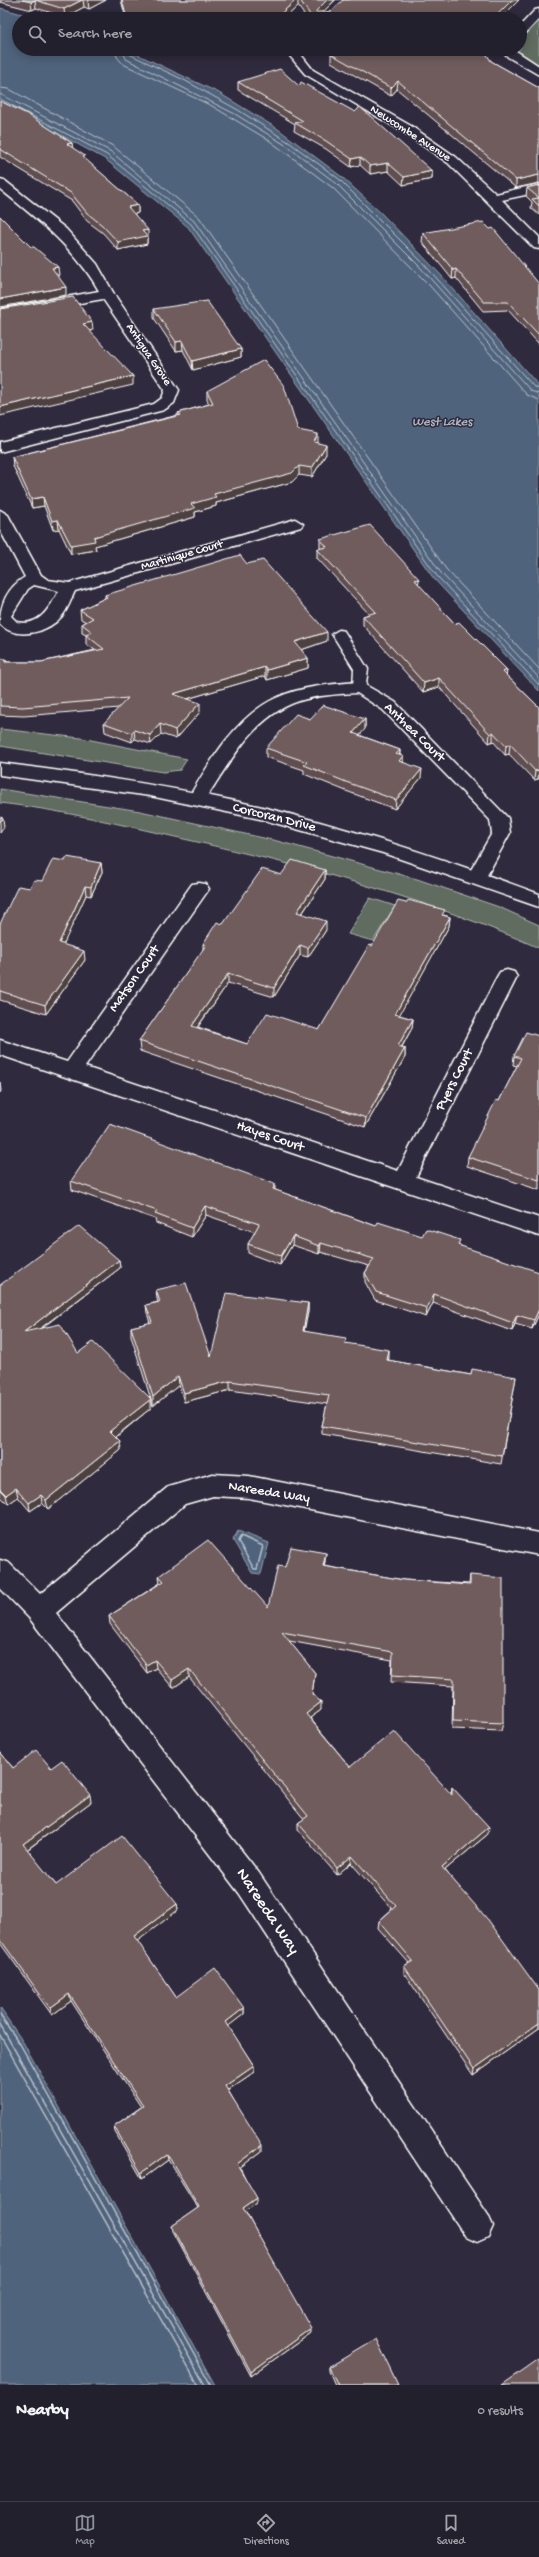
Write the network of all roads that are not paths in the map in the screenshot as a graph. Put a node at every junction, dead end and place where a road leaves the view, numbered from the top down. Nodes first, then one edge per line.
1 (343, 0) edge
2 (330, 12) edge
3 (539, 12) edge
4 (527, 25) edge
5 (296, 56) edge
6 (512, 56) edge
7 (539, 71) edge
8 (0, 183) edge
9 (539, 188) edge
10 (6, 193) edge
11 (493, 198) junction
12 (539, 245) edge
13 (108, 294) junction
14 (0, 314) edge
15 (0, 448) edge
16 (0, 515) edge
17 (295, 524) dead end
18 (34, 578) junction
19 (69, 588) junction
20 (339, 634) dead end
21 (360, 687) junction
22 (0, 768) edge
23 (197, 799) junction
24 (477, 877) junction
25 (199, 889) dead end
26 (539, 901) edge
27 (507, 978) dead end
28 (0, 1047) edge
29 (72, 1070) junction
30 (404, 1182) junction
31 (539, 1227) edge
32 (539, 1544) edge
33 (0, 1571) edge
34 (39, 1612) junction
35 (477, 2226) dead end

1 - 2 street
3 - 4 street
5 - 11 street, Newcombe Avenue
6 - 7 street
8 - 10 street, Antigua Grove
9 - 11 street
10 - 13 street, Antigua Grove
11 - 12 street, Newcombe Avenue
13 - 14 street
13 - 15 street, Antigua Grove
16 - 18 street
17 - 19 street, Martinique Court
18 - 19 street, Martinique Court
18 - 19 street
20 - 21 lane
21 - 23 street
21 - 24 street, Anthea Court
22 - 23 street, Corcoran Drive
23 - 24 street, Corcoran Drive
24 - 26 street, Corcoran Drive
25 - 29 street, Matson Court
27 - 30 street, Pyers Court
28 - 29 street, Hayes Court
29 - 30 street, Hayes Court
30 - 31 street, Hayes Court
32 - 34 street, Nareeda Way
33 - 34 street, Nareeda Way
34 - 35 street, Nareeda Way

